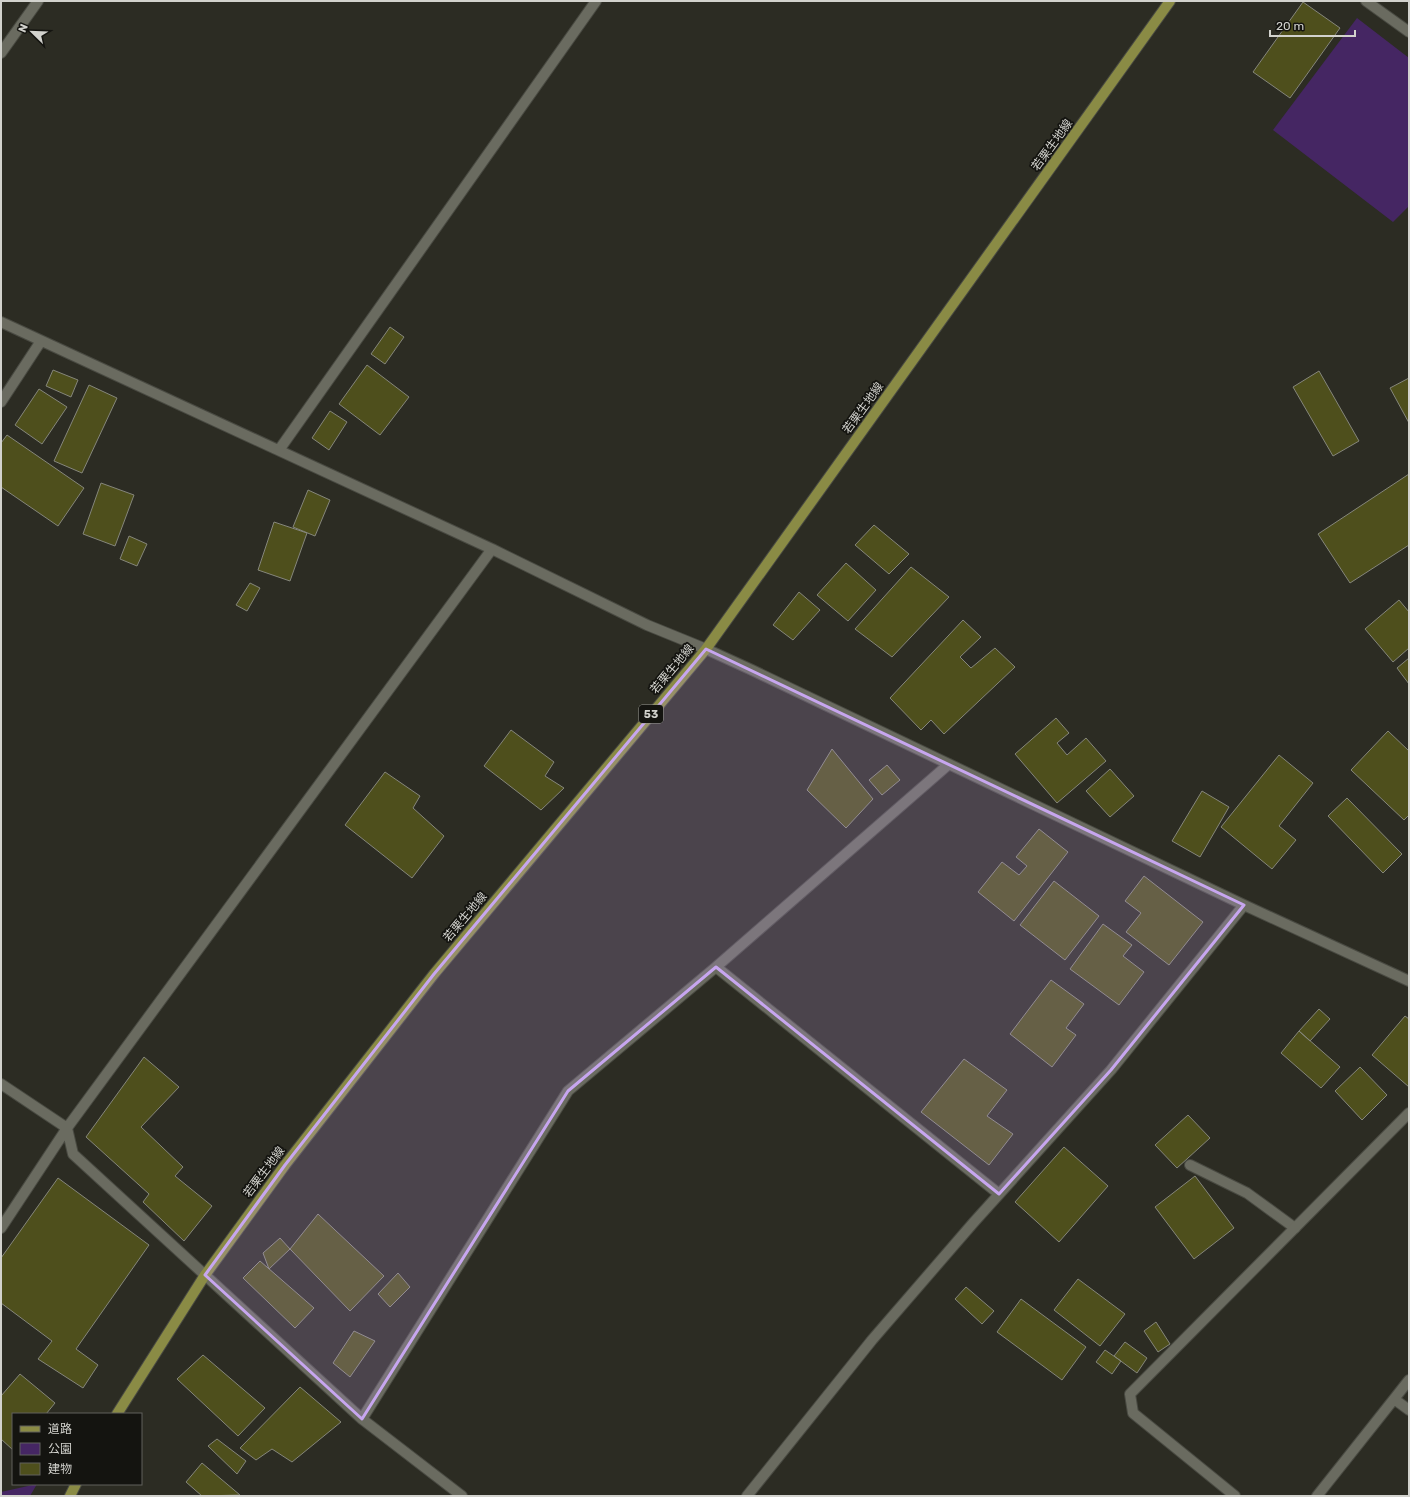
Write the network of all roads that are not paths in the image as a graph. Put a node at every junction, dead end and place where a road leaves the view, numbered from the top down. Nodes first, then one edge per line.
1 (38, 1) edge
2 (596, 1) edge
3 (1170, 1) edge
4 (1366, 1) edge
5 (1409, 32) edge
6 (1, 53) edge
7 (1, 322) edge
8 (41, 341) junction
9 (1, 402) edge
10 (279, 450) junction
11 (492, 549) junction
12 (706, 649) junction
13 (949, 764) junction
14 (1244, 905) junction
15 (716, 966) junction
16 (1409, 981) edge
17 (1, 1084) edge
18 (1409, 1113) edge
19 (67, 1128) junction
20 (1190, 1165) dead end
21 (999, 1194) junction
22 (1, 1228) edge
23 (1295, 1228) junction
24 (205, 1275) junction
25 (1409, 1380) edge
26 (1394, 1399) junction
27 (1409, 1410) edge
28 (118, 1413) edge
29 (362, 1419) junction
30 (76, 1485) edge
31 (70, 1496) edge
32 (462, 1496) edge
33 (747, 1496) edge
34 (1235, 1496) edge
35 (1317, 1496) edge

1 - 6 street
2 - 10 street
3 - 12 main road, 若栗生地線 / 53
4 - 5 street
7 - 8 street
8 - 9 street
8 - 10 street
10 - 11 street
11 - 12 street
11 - 19 street
12 - 13 street
12 - 24 main road, 若栗生地線 / 53
13 - 14 street
13 - 15 street
14 - 16 street
14 - 21 street
15 - 21 street
15 - 29 street
17 - 19 street
18 - 23 street
19 - 22 street
19 - 24 street
20 - 23 street
21 - 33 street
23 - 34 street
24 - 28 main road, 若栗生地線 / 53
24 - 29 street
25 - 26 street
26 - 27 street
26 - 35 street
29 - 32 street
30 - 31 main road

